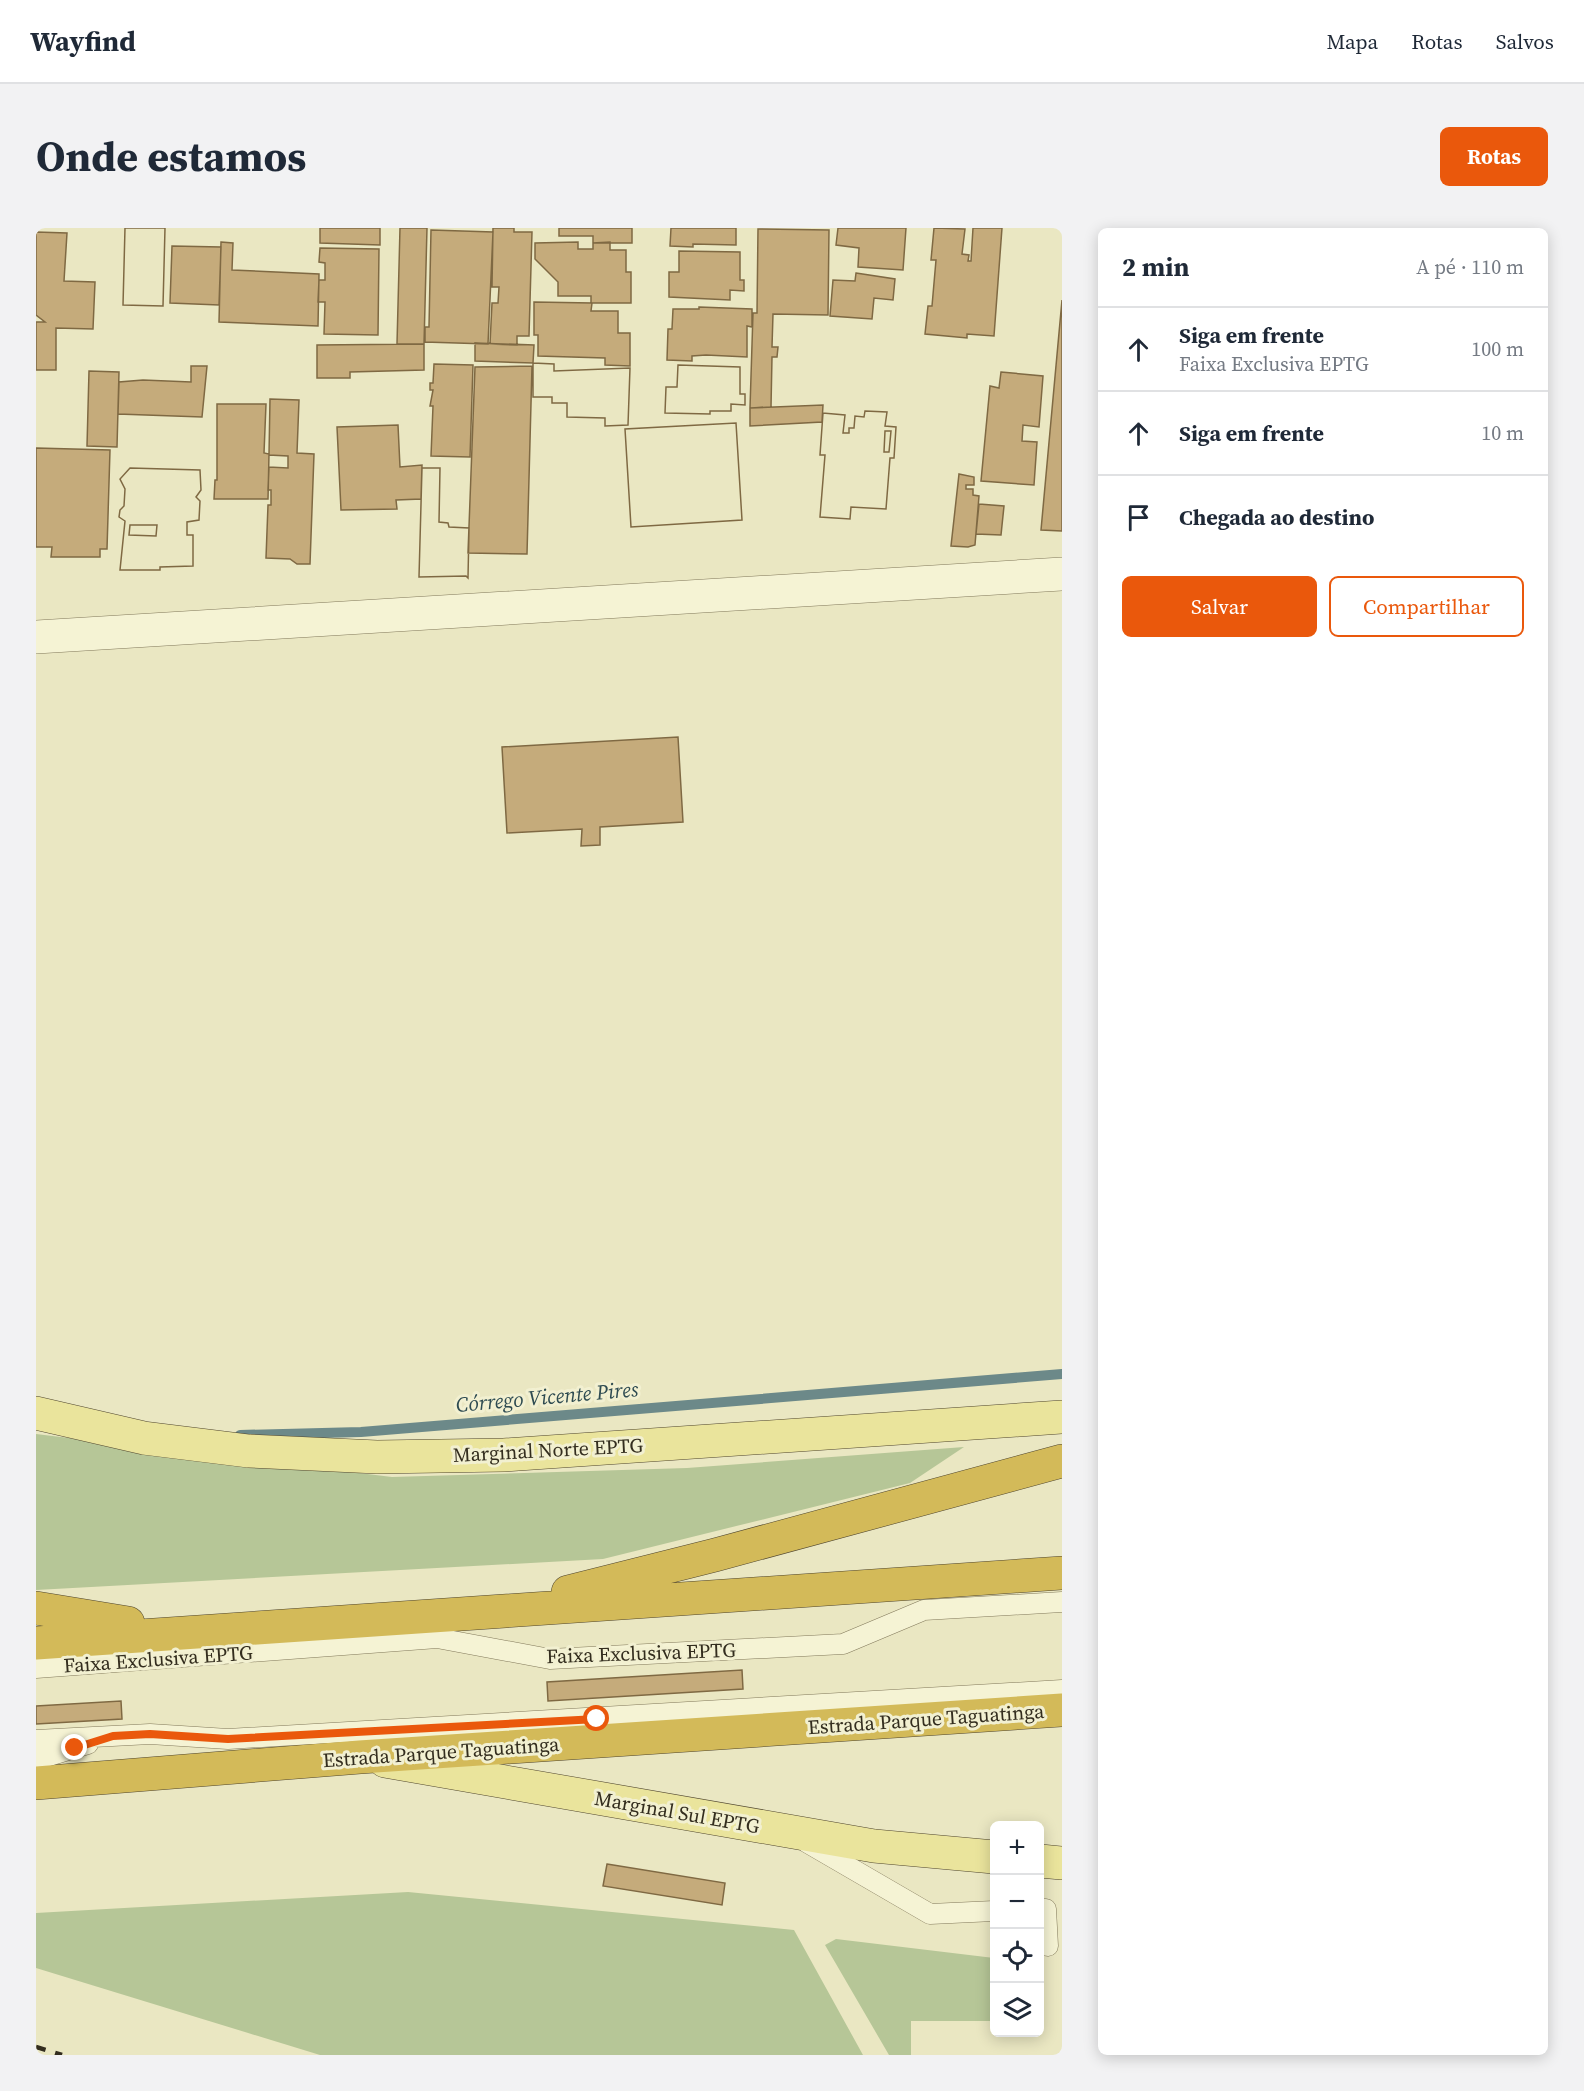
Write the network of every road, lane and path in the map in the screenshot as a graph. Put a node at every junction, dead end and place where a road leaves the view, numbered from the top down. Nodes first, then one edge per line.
1 (1062, 574) edge
2 (36, 637) edge
3 (36, 1413) edge
4 (1062, 1417) edge
5 (1062, 1461) edge
6 (1062, 1573) edge
7 (1062, 1602) edge
8 (36, 1608) edge
9 (482, 1613) junction
10 (189, 1632) junction
11 (36, 1643) edge
12 (36, 1663) edge
13 (72, 1666) junction
14 (36, 1668) edge
15 (1062, 1690) edge
16 (1062, 1710) edge
17 (113, 1736) junction
18 (36, 1740) edge
19 (360, 1757) junction
20 (36, 1760) edge
21 (36, 1783) edge
22 (786, 1830) junction
23 (990, 1857) edge
24 (1044, 1862) edge
25 (1062, 1863) edge
26 (1044, 1909) edge
27 (990, 1911) edge
28 (1048, 1946) dead end

1 - 2 street
3 - 4 main road, Marginal Norte EPTG
5 - 9 highway
6 - 9 highway
7 - 13 lane, Faixa Exclusiva EPTG
8 - 10 highway
9 - 10 highway
10 - 11 highway
12 - 13 lane
13 - 14 lane, Faixa Exclusiva EPTG
15 - 17 lane
16 - 19 highway, Estrada Parque Taguatinga
17 - 18 lane
17 - 20 lane
19 - 21 highway, Estrada Parque Taguatinga
19 - 22 main road, Marginal Sul EPTG
22 - 23 main road, Marginal Sul EPTG
22 - 27 lane
24 - 25 main road
26 - 28 lane

